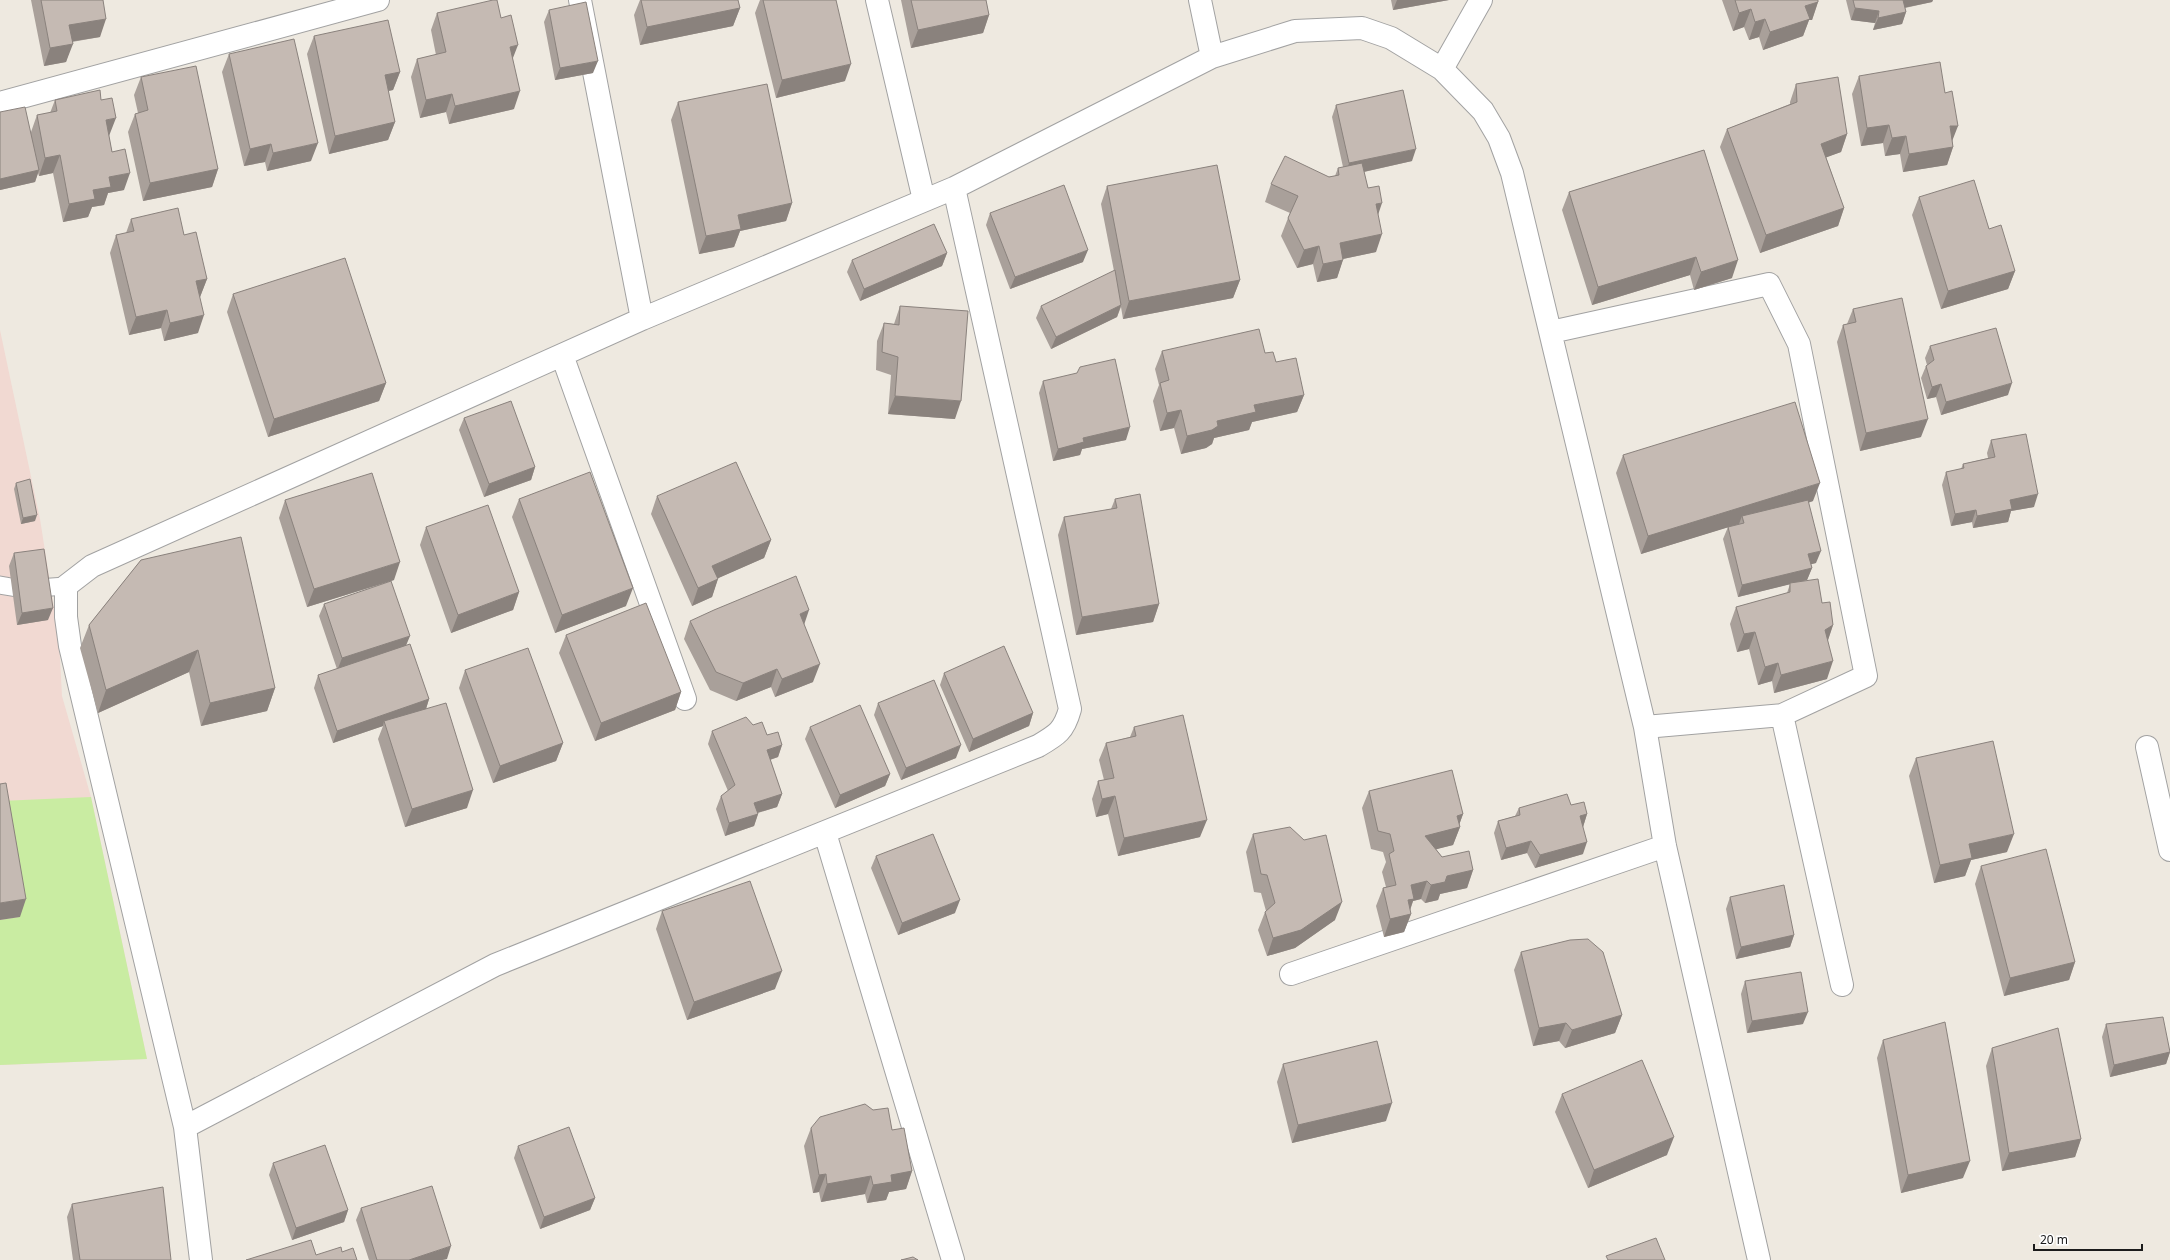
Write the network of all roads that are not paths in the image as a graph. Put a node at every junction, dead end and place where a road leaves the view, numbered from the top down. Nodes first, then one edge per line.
1 (378, 0) edge
2 (580, 0) edge
3 (878, 0) edge
4 (1200, 0) edge
5 (1481, 0) edge
6 (1212, 56) junction
7 (1442, 69) junction
8 (0, 103) edge
9 (954, 188) junction
10 (924, 200) junction
11 (642, 318) junction
12 (1551, 332) junction
13 (562, 355) junction
14 (0, 585) edge
15 (66, 586) junction
16 (685, 699) dead end
17 (1782, 715) junction
18 (1645, 727) junction
19 (2147, 747) dead end
20 (825, 833) junction
21 (1665, 846) junction
22 (2170, 850) edge
23 (1291, 974) dead end
24 (1842, 986) dead end
25 (185, 1127) junction
26 (201, 1260) edge
27 (954, 1260) edge
28 (1759, 1260) edge

1 - 8 street
2 - 11 street
3 - 10 street
4 - 6 street
5 - 7 street
6 - 7 street
6 - 9 street
7 - 12 street
9 - 10 street
9 - 20 street
10 - 11 street
11 - 13 street
12 - 17 street
12 - 18 street
13 - 15 street
13 - 16 street
14 - 15 lane
15 - 25 street
17 - 18 street
17 - 24 street
18 - 21 street
19 - 22 street
20 - 25 street
20 - 27 street
21 - 23 street
21 - 28 street
25 - 26 street

